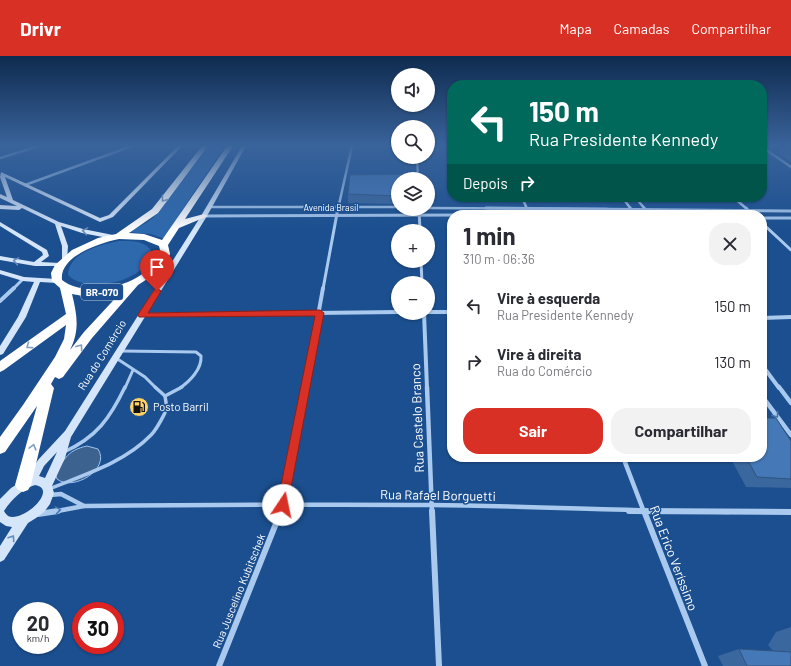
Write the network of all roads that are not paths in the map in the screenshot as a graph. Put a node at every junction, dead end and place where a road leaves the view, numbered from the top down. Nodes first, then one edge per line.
1 (1, 174) edge
2 (3, 174) edge
3 (52, 174) edge
4 (152, 174) edge
5 (184, 174) edge
6 (211, 174) edge
7 (228, 174) edge
8 (346, 174) edge
9 (25, 184) junction
10 (0, 196) edge
11 (11, 202) junction
12 (524, 202) edge
13 (625, 202) edge
14 (639, 202) edge
15 (739, 202) edge
16 (0, 207) edge
17 (339, 207) junction
18 (391, 207) edge
19 (24, 208) junction
20 (209, 208) junction
21 (435, 208) edge
22 (527, 209) junction
23 (631, 210) junction
24 (645, 210) junction
25 (748, 210) junction
26 (791, 210) edge
27 (337, 214) junction
28 (391, 214) edge
29 (435, 214) edge
30 (447, 215) edge
31 (204, 216) junction
32 (767, 218) edge
33 (791, 218) edge
34 (57, 223) junction
35 (0, 224) edge
36 (176, 226) junction
37 (767, 228) edge
38 (116, 236) junction
39 (163, 246) junction
40 (791, 250) edge
41 (0, 258) edge
42 (62, 262) junction
43 (35, 264) junction
44 (0, 272) edge
45 (23, 279) junction
46 (38, 279) junction
47 (136, 282) junction
48 (61, 285) junction
49 (0, 301) edge
50 (391, 312) edge
51 (435, 312) edge
52 (447, 312) edge
53 (320, 313) junction
54 (72, 315) junction
55 (142, 315) junction
56 (791, 317) edge
57 (767, 318) edge
58 (424, 320) edge
59 (121, 351) junction
60 (0, 352) edge
61 (116, 358) junction
62 (0, 367) edge
63 (134, 370) junction
64 (767, 372) edge
65 (48, 388) junction
66 (165, 396) junction
67 (767, 403) edge
68 (791, 403) edge
69 (28, 409) junction
70 (68, 434) junction
71 (791, 435) edge
72 (0, 448) edge
73 (62, 452) junction
74 (625, 462) edge
75 (26, 483) junction
76 (48, 490) junction
77 (1, 503) edge
78 (283, 505) junction
79 (432, 505) junction
80 (84, 506) junction
81 (644, 511) junction
82 (791, 512) edge
83 (28, 517) junction
84 (1, 519) edge
85 (0, 556) edge
86 (219, 666) edge
87 (438, 666) edge
88 (704, 666) edge

1 - 11 street
2 - 9 street
3 - 9 street
4 - 9 street
5 -> 38 highway
6 - 36 highway, BR-070
7 - 20 street, Rua do Comércio
8 - 17 street, Rua Juscelino Kubitschek
10 - 11 street
11 - 19 street
12 - 22 street
13 - 23 street
14 - 24 street
15 - 25 street
16 - 19 street
17 - 18 street, Avenida Brasil
17 - 20 street, Avenida Brasil
17 - 27 street, Rua Juscelino Kubitschek
19 - 34 street
20 - 31 street, Rua do Comércio
21 - 22 street
22 - 23 street
23 - 24 street
24 - 25 street
25 - 26 street
27 - 28 street, Avenida Brasil
27 - 31 street, Avenida Brasil
27 - 53 street, Rua Juscelino Kubitschek
29 - 30 street, Avenida Brasil
31 - 36 highway
31 - 55 street, Rua do Comércio
32 - 33 street
38 -> 34 street
34 - 42 street
35 - 43 street
36 - 39 highway, BR-070
37 - 40 street
38 - 39 highway
38 - 42 highway
39 - 47 highway, BR-070
43 -> 41 street
42 - 43 street
42 - 48 highway, BR-070
44 - 45 street
45 - 46 street
45 - 49 street
46 - 48 street
46 - 60 street
47 - 48 highway, BR-070
65 -> 47 highway, BR-070
48 - 54 highway, BR-070
50 - 53 street
51 - 52 street
53 - 55 street
53 - 78 street, Rua Juscelino Kubitschek
54 -> 62 highway
54 - 69 highway, BR-070
55 - 59 street, Rua do Comércio
56 - 57 street
58 - 79 street, Rua Castelo Branco
59 - 61 street, Rua do Comércio
59 - 66 lane
61 - 63 lane
61 - 70 street, Rua do Comércio
63 - 66 lane
63 - 73 lane
64 - 68 street
65 - 69 highway, BR-070
75 -> 65 highway
66 - 76 lane
67 -> 71 street
69 - 72 highway, BR-070
70 - 73 street, Rua do Comércio
70 - 75 street, Rua do Comércio
73 - 76 street, Rua do Comércio
74 - 81 street, Rua Erico Veríssimo
75 - 76 street
75 - 77 street, Rua do Comércio
76 - 80 street, Rua Rafael Borguetti
76 - 83 street, Rua do Comércio
78 - 79 street, Rua Rafael Borguetti
78 - 80 street, Rua Rafael Borguetti
78 - 86 street, Rua Juscelino Kubitschek
79 - 81 street, Rua Rafael Borguetti
79 - 87 street, Rua Castelo Branco
83 -> 80 street, Rua Rafael Borguetti
81 - 82 street, Rua Rafael Borguetti
81 - 88 street, Rua Erico Veríssimo
83 - 84 street
85 -> 83 street, Rua do Comércio

